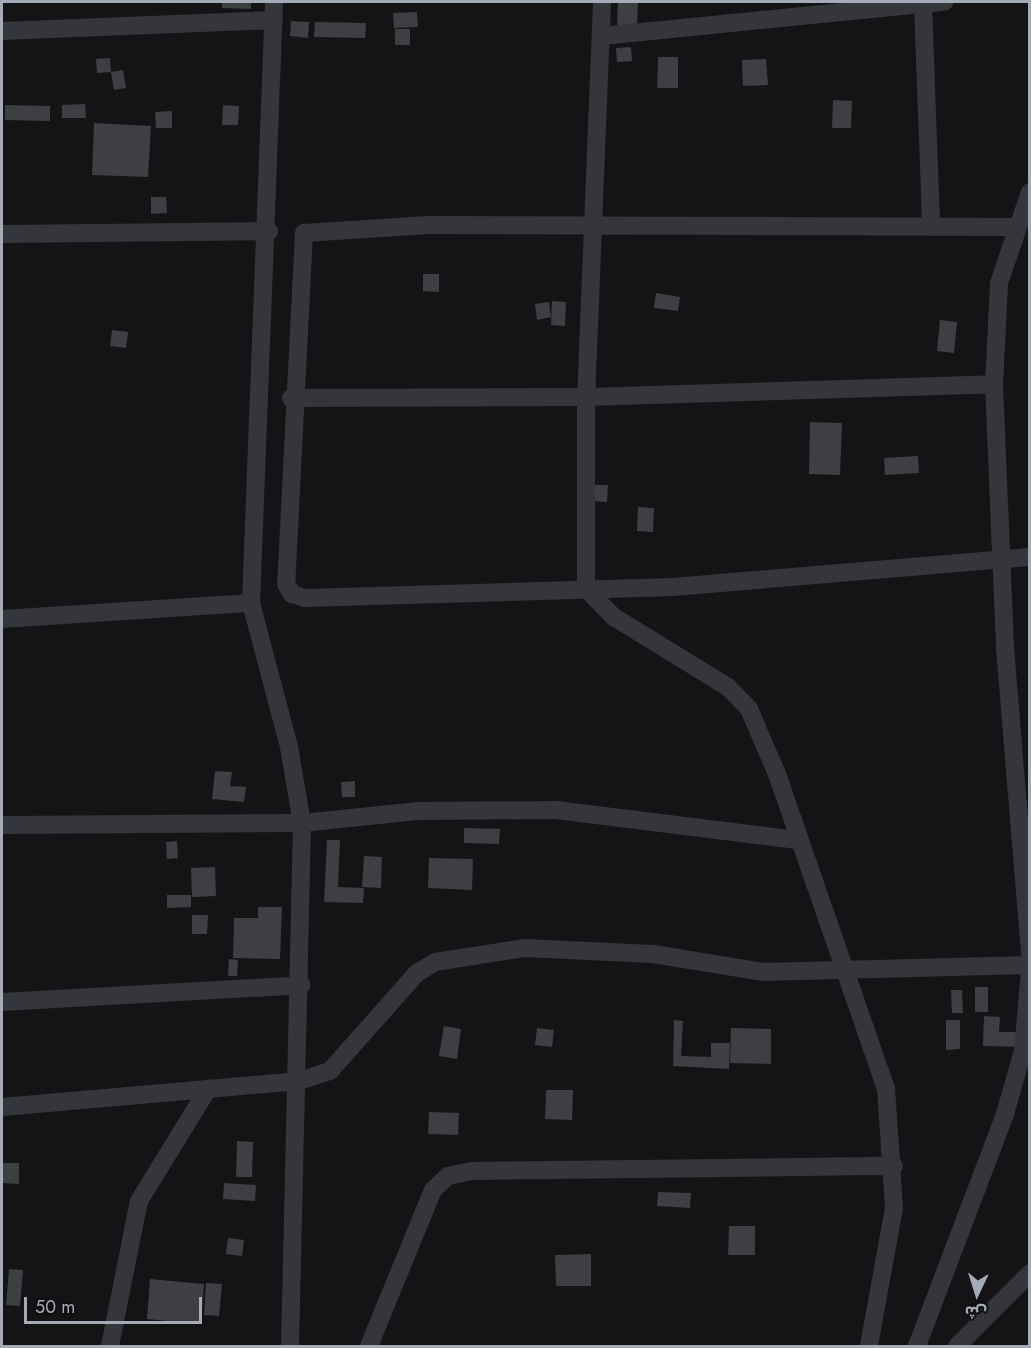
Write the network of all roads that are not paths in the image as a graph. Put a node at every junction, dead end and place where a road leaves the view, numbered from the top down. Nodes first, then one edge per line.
1 (274, 2) edge
2 (602, 2) edge
3 (944, 2) edge
4 (923, 4) junction
5 (274, 20) junction
6 (2, 31) edge
7 (602, 36) junction
8 (1029, 192) edge
9 (595, 227) junction
10 (931, 227) junction
11 (1015, 227) junction
12 (269, 231) junction
13 (2, 234) edge
14 (994, 384) junction
15 (586, 397) junction
16 (291, 398) junction
17 (1029, 556) edge
18 (1002, 560) junction
19 (586, 589) junction
20 (251, 603) junction
21 (2, 619) edge
22 (1026, 821) edge
23 (302, 823) junction
24 (2, 825) edge
25 (798, 840) junction
26 (1029, 953) edge
27 (1029, 965) edge
28 (843, 971) junction
29 (1029, 971) edge
30 (302, 985) junction
31 (2, 1002) edge
32 (299, 1081) junction
33 (208, 1089) junction
34 (2, 1107) edge
35 (894, 1166) junction
36 (1029, 1273) edge
37 (110, 1347) edge
38 (290, 1347) edge
39 (369, 1347) edge
40 (869, 1347) edge
41 (917, 1347) edge
42 (957, 1347) edge

1 - 5 street
2 - 7 street
3 - 4 street
4 - 7 street
4 - 10 street
5 - 6 street
5 - 12 street
7 - 9 street
8 - 11 street
9 - 10 street
9 - 15 street
9 - 16 street
10 - 11 street
11 - 14 street
12 - 13 street
12 - 20 street
14 - 15 street
14 - 18 street
15 - 16 street
15 - 19 street
16 - 19 street
17 - 18 street
18 - 19 street
18 - 22 street
19 - 25 street
20 - 21 street
20 - 23 street
22 - 26 street
23 - 24 street
23 - 25 street
23 - 30 street
25 - 28 street
27 - 28 street
28 - 32 street
28 - 35 street
29 - 41 street
30 - 31 street
30 - 32 street
32 - 33 street
32 - 38 street
33 - 34 street
33 - 37 street
35 - 39 street
35 - 40 street
36 - 42 street

